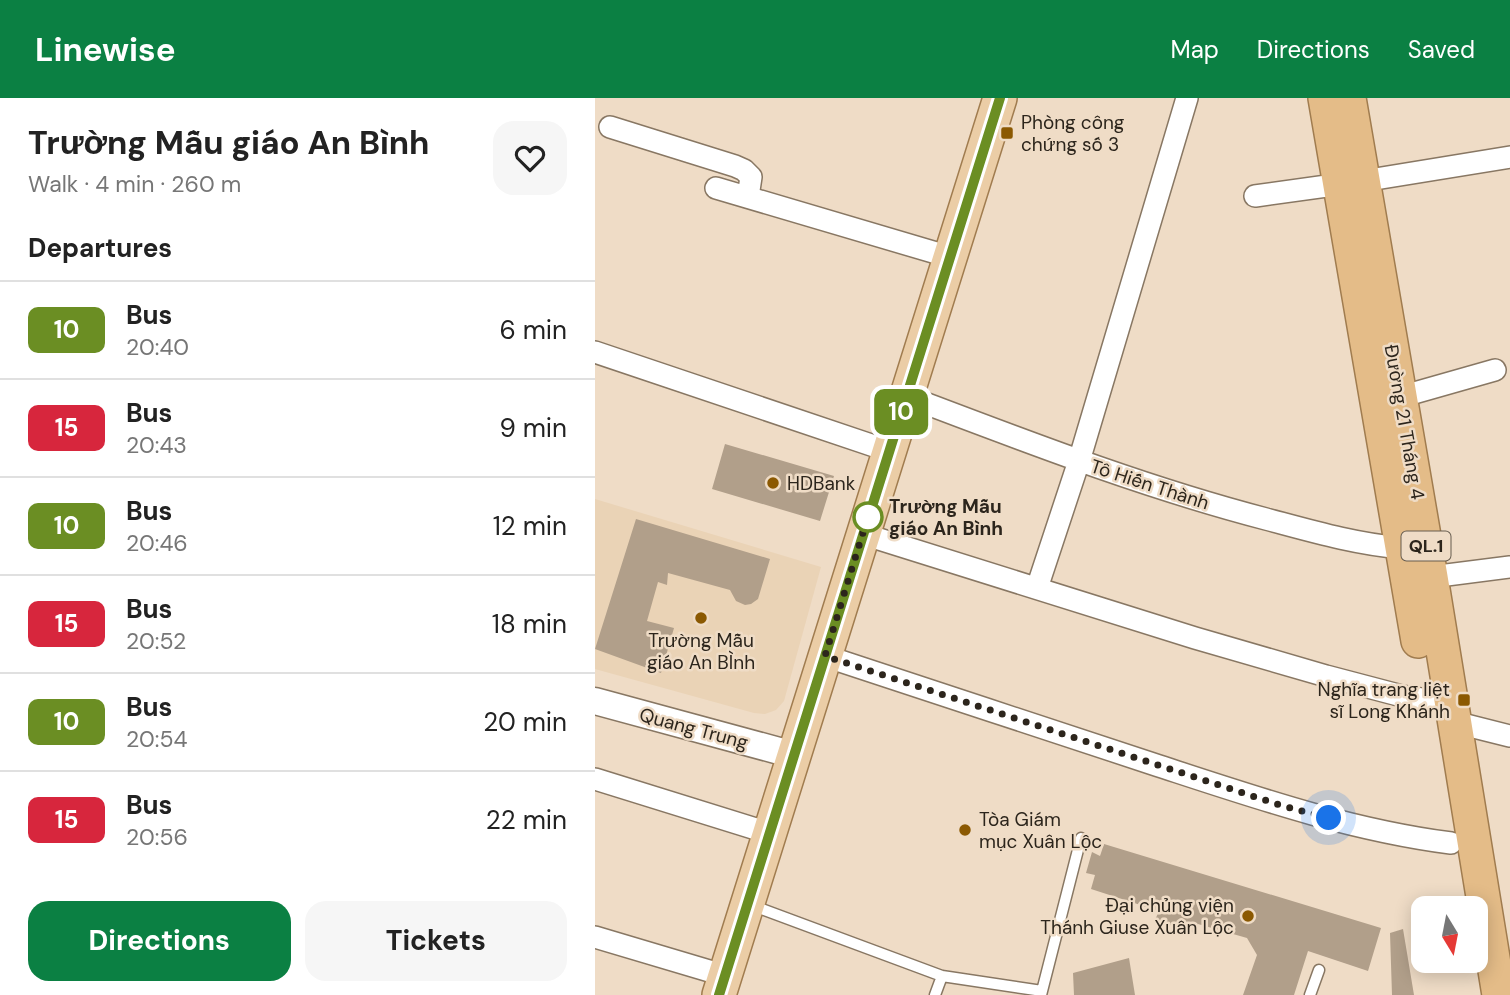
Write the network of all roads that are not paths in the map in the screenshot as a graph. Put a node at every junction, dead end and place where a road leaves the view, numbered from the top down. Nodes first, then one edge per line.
1 (1000, 98) edge
2 (1187, 98) edge
3 (1325, 98) edge
4 (1349, 98) edge
5 (610, 127) dead end
6 (1510, 157) edge
7 (1352, 183) junction
8 (716, 188) dead end
9 (1255, 196) dead end
10 (748, 197) junction
11 (950, 257) junction
12 (595, 352) edge
13 (1495, 370) dead end
14 (906, 396) junction
15 (1400, 397) junction
16 (889, 451) junction
17 (1079, 461) junction
18 (863, 534) junction
19 (1402, 548) junction
20 (1510, 567) edge
21 (1431, 577) junction
22 (1037, 588) junction
23 (825, 656) junction
24 (1428, 700) junction
25 (595, 701) edge
26 (1454, 722) junction
27 (1510, 736) edge
28 (794, 755) junction
29 (595, 779) edge
30 (769, 833) junction
31 (1081, 838) dead end
32 (1451, 843) junction
33 (1460, 896) edge
34 (747, 904) junction
35 (595, 937) edge
36 (1319, 971) dead end
37 (1473, 973) edge
38 (942, 976) junction
39 (721, 986) edge
40 (1041, 993) edge
41 (935, 995) edge
42 (1310, 995) edge
43 (1476, 995) edge
44 (1499, 995) edge

1 - 11 main road
2 - 17 street
3 - 7 highway, Đường 21 Tháng 4 / QL.1
4 - 7 highway, Đường 21 Tháng 4 / QL.1
5 - 10 street
6 - 7 street
7 - 9 street
7 - 15 highway, Đường 21 Tháng 4 / QL.1
7 - 19 highway, Đường 21 Tháng 4 / QL.1
8 - 10 street
10 - 11 street
11 - 14 main road
12 - 16 street
13 - 15 street
14 - 16 main road
14 - 17 street, Tô Hiến Thành
15 - 21 highway, Đường 21 Tháng 4 / QL.1
16 - 18 main road
17 - 19 street, Tô Hiến Thành
17 - 22 street
18 - 22 street
18 - 23 main road
19 - 24 highway, Đường 21 Tháng 4 / QL.1
20 - 21 street
21 - 26 highway, Đường 21 Tháng 4 / QL.1
22 - 24 street
23 - 28 main road
23 - 32 street
24 - 32 highway, Đường 21 Tháng 4 / QL.1
25 - 28 street, Quang Trung
26 - 27 street
26 - 44 highway, Đường 21 Tháng 4 / QL.1
28 - 30 main road
29 - 30 street
30 - 34 main road
31 - 40 lane
32 - 33 highway, Đường 21 Tháng 4 / QL.1
34 - 38 lane
34 - 39 main road
35 - 39 street
36 - 42 lane
37 - 43 highway
38 - 40 lane
38 - 41 lane

